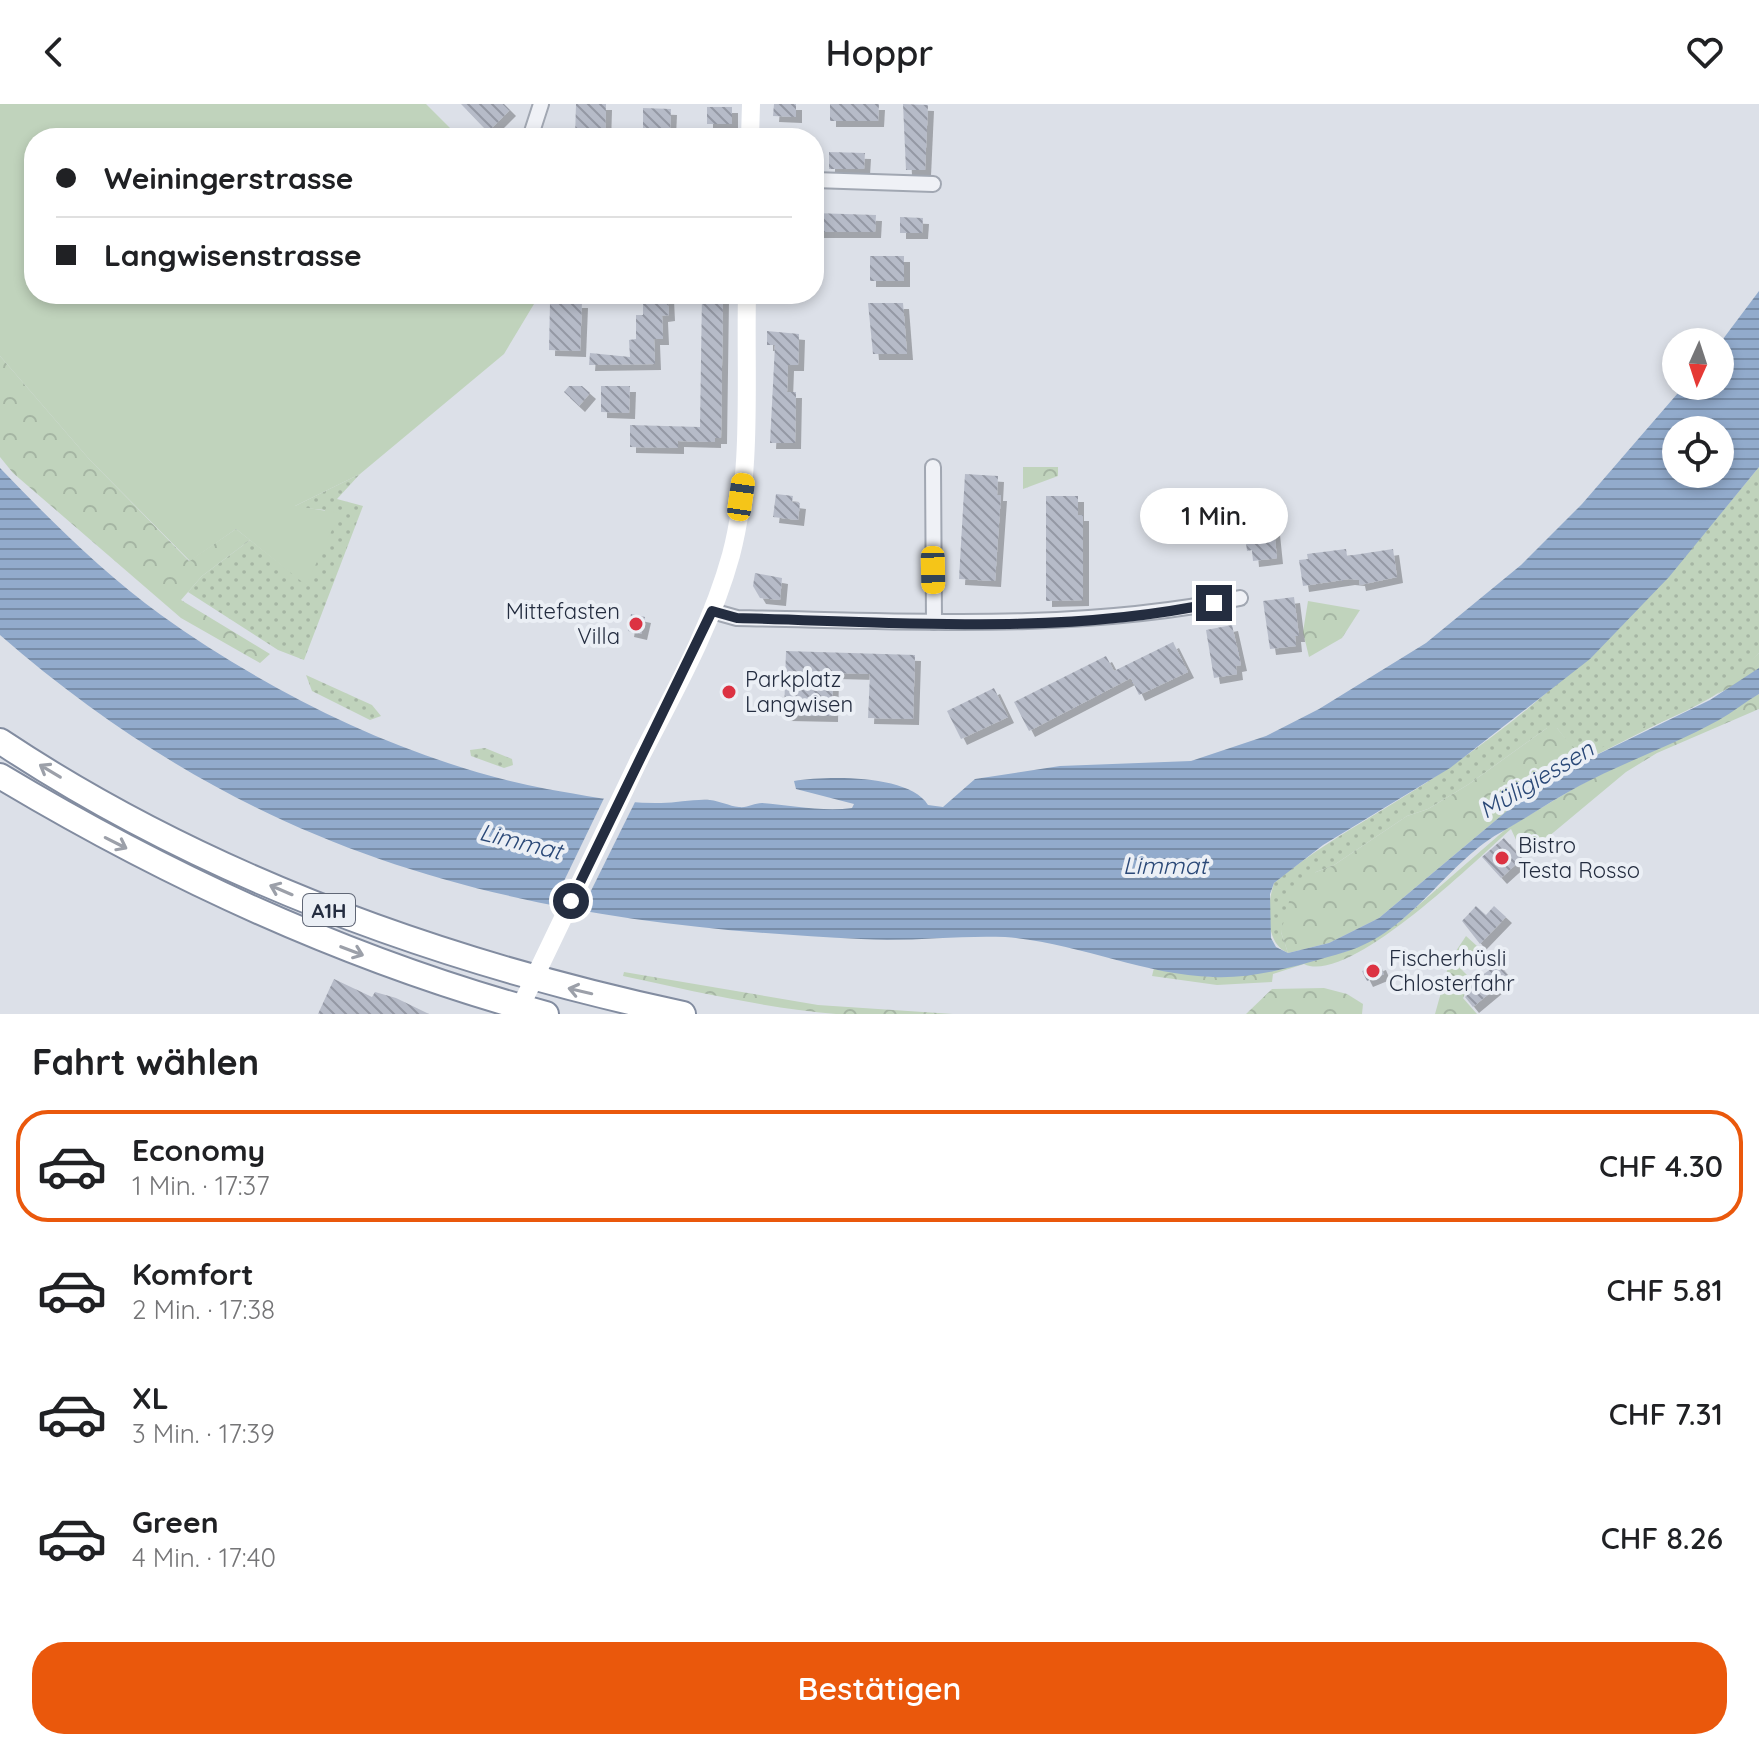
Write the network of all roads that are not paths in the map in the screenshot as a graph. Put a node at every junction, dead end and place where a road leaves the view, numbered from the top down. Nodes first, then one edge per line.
1 (541, 104) edge
2 (751, 104) edge
3 (533, 128) edge
4 (750, 128) edge
5 (824, 180) edge
6 (933, 184) dead end
7 (747, 304) edge
8 (933, 467) dead end
9 (1240, 598) dead end
10 (712, 611) junction
11 (934, 622) junction
12 (0, 741) edge
13 (0, 776) edge
14 (517, 1014) edge
15 (546, 1014) edge
16 (683, 1014) edge

1 - 3 street
2 - 4 main road
5 - 6 street
7 - 10 main road
8 - 11 street
9 - 11 street
10 - 11 street
10 - 14 main road, bridge
16 -> 12 highway, A1H
13 -> 15 highway, A1H

